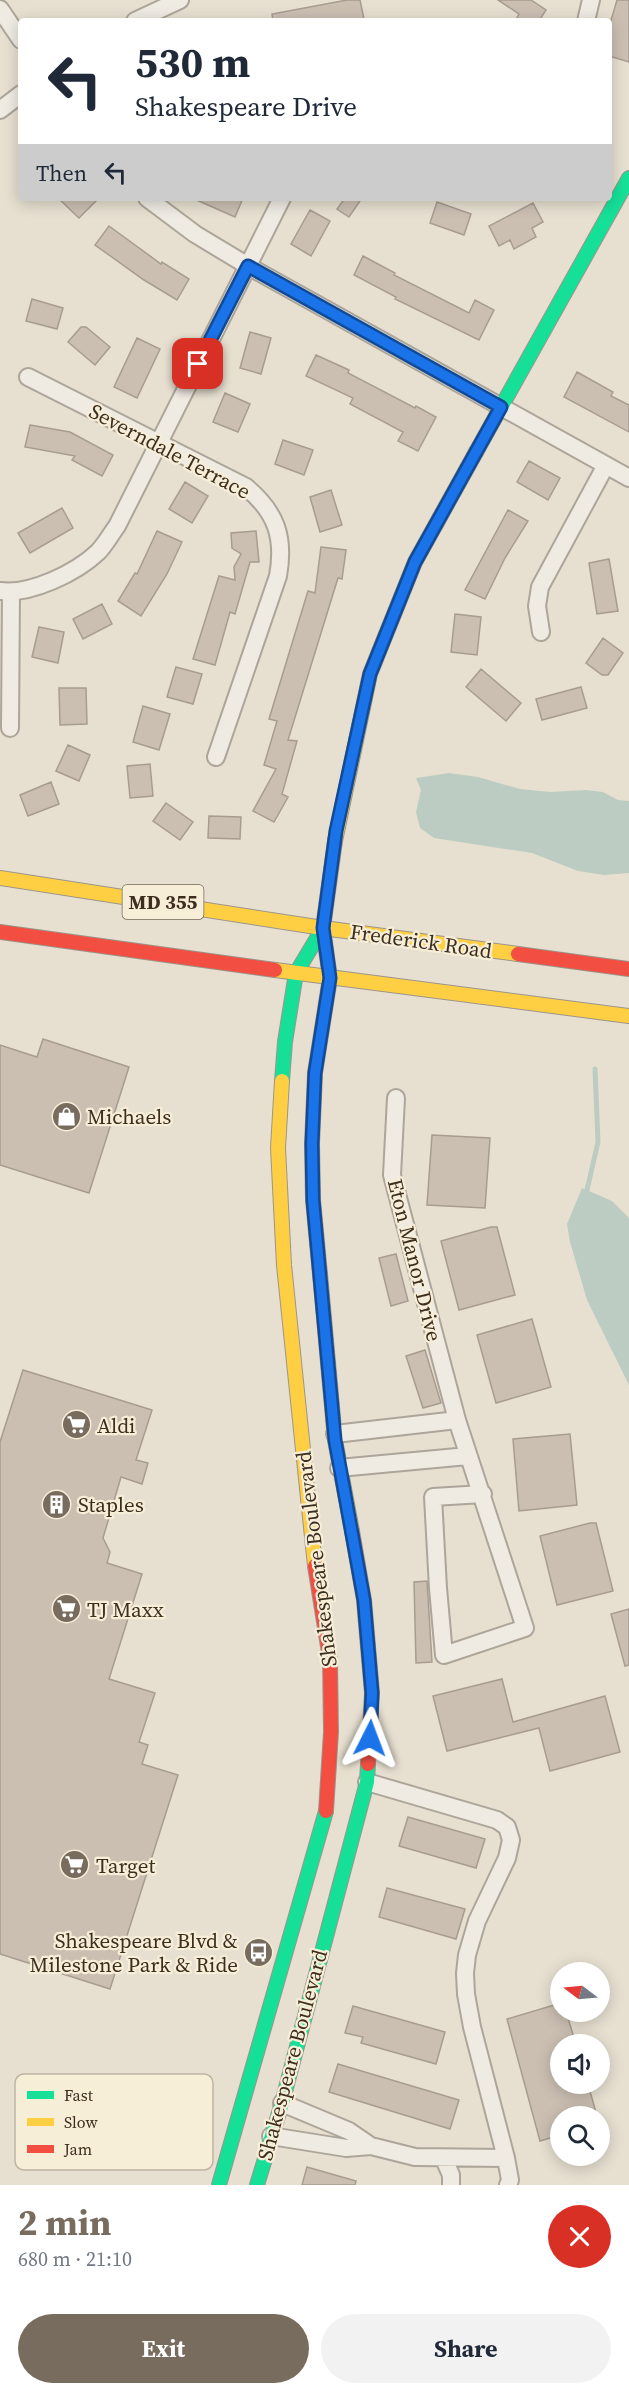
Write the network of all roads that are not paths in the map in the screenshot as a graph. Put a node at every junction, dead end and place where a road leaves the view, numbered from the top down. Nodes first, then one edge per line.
1 (180, 0) edge
2 (591, 0) edge
3 (0, 9) edge
4 (141, 18) edge
5 (587, 18) edge
6 (18, 36) edge
7 (18, 96) edge
8 (0, 110) edge
9 (629, 178) edge
10 (151, 201) edge
11 (280, 201) edge
12 (248, 266) junction
13 (28, 377) dead end
14 (501, 407) junction
15 (159, 442) junction
16 (606, 465) junction
17 (629, 478) edge
18 (5, 591) edge
19 (541, 632) dead end
20 (10, 728) dead end
21 (216, 757) dead end
22 (0, 878) edge
23 (323, 928) junction
24 (0, 932) edge
25 (629, 969) edge
26 (296, 973) junction
27 (330, 978) junction
28 (629, 1016) edge
29 (396, 1098) dead end
30 (457, 1420) junction
31 (334, 1434) junction
32 (468, 1456) junction
33 (339, 1468) junction
34 (483, 1494) junction
35 (367, 1782) junction
36 (282, 2103) junction
37 (270, 2136) junction
38 (371, 2146) junction
39 (506, 2158) junction
40 (444, 2159) junction
41 (219, 2185) edge
42 (257, 2185) edge
43 (451, 2185) edge
44 (508, 2185) edge

1 - 4 street
2 - 5 street
3 - 6 street
7 - 8 street
9 - 14 street, Shakespeare Boulevard
10 - 12 street
11 - 12 street
12 - 14 street
12 - 15 street
13 - 15 street, Severndale Terrace
14 - 16 street
14 - 23 street, Shakespeare Boulevard
15 - 18 street
15 - 21 street, Severndale Terrace
16 - 17 street
16 - 19 street
18 - 20 street
22 - 23 street, Frederick Road / MD 355
23 - 25 street, Frederick Road / MD 355
23 - 26 street, Shakespeare Boulevard
23 - 27 street, Shakespeare Boulevard
24 - 26 street, MD 355
26 - 27 street, MD 355
26 - 41 street, Shakespeare Boulevard
27 - 28 street, MD 355
27 - 31 street, Shakespeare Boulevard
29 - 30 street, Eton Manor Drive
30 - 31 street
30 - 32 street, Eton Manor Drive
31 - 33 street, Shakespeare Boulevard
32 - 33 street
32 - 34 street, Eton Manor Drive
33 - 35 street, Shakespeare Boulevard
34 - 34 street, Eton Manor Drive
35 - 36 street, Shakespeare Boulevard
35 - 39 street
36 - 37 street, Shakespeare Boulevard
36 - 38 street
37 - 38 street
37 - 42 street, Shakespeare Boulevard
38 - 40 street
39 - 40 street
39 - 44 street
40 - 43 street

